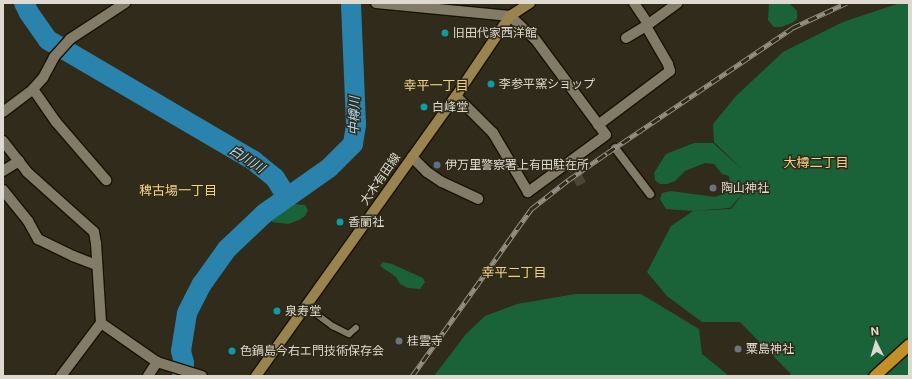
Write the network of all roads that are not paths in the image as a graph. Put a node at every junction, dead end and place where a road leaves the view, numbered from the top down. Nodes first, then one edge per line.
1 (376, 3) edge
2 (530, 3) edge
3 (634, 3) edge
4 (678, 3) edge
5 (123, 4) edge
6 (445, 6) edge
7 (510, 16) junction
8 (647, 25) junction
9 (626, 38) dead end
10 (33, 89) junction
11 (456, 96) junction
12 (3, 112) edge
13 (598, 125) junction
14 (3, 141) edge
15 (610, 141) junction
16 (412, 157) junction
17 (19, 160) junction
18 (3, 170) edge
19 (106, 180) dead end
20 (3, 190) edge
21 (650, 194) dead end
22 (478, 199) dead end
23 (97, 265) junction
24 (306, 306) junction
25 (101, 322) junction
26 (356, 328) dead end
27 (909, 344) edge
28 (157, 362) junction
29 (201, 375) edge
30 (61, 376) edge
31 (148, 376) edge
32 (256, 376) edge
33 (874, 376) edge

1 - 6 street
2 - 7 main road, 大木有田線
3 - 8 street
4 - 8 street
5 - 10 street
6 - 7 street
7 - 11 main road, 大木有田線
7 - 13 street
8 - 9 street
8 - 13 street
10 - 12 street
10 - 19 street
11 - 15 street
11 - 16 main road, 大木有田線
13 - 15 street
14 - 17 street
15 - 21 street
16 - 22 street
16 - 24 main road, 大木有田線
17 - 18 street
17 - 23 street
20 - 23 street
23 - 25 street
24 - 26 lane
24 - 32 main road, 大木有田線
25 - 28 street
25 - 30 street
27 - 33 highway
28 - 29 street
28 - 31 street

